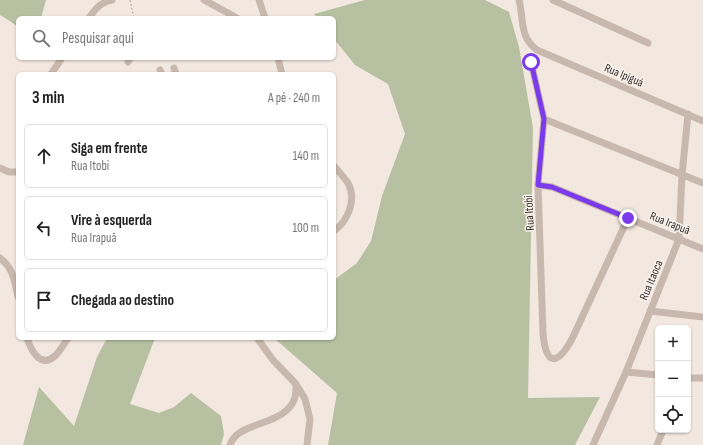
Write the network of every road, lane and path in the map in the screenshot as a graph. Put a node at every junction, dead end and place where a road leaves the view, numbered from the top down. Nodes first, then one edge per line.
1 (112, 0) edge
2 (130, 0) edge
3 (204, 0) edge
4 (259, 0) edge
5 (519, 0) edge
6 (554, 0) edge
7 (90, 16) edge
8 (134, 16) edge
9 (233, 16) edge
10 (264, 16) edge
11 (648, 43) dead end
12 (61, 60) edge
13 (278, 60) edge
14 (531, 62) dead end
15 (52, 72) edge
16 (282, 72) edge
17 (688, 114) junction
18 (544, 119) junction
19 (703, 121) edge
20 (0, 168) edge
21 (336, 169) edge
22 (16, 172) edge
23 (682, 175) junction
24 (703, 184) edge
25 (538, 185) junction
26 (628, 218) junction
27 (336, 229) edge
28 (679, 239) junction
29 (703, 249) edge
30 (0, 258) edge
31 (16, 289) edge
32 (650, 311) junction
33 (703, 318) edge
34 (28, 340) edge
35 (67, 340) edge
36 (258, 340) edge
37 (626, 372) junction
38 (655, 375) edge
39 (691, 378) edge
40 (703, 378) edge
41 (296, 384) junction
42 (662, 433) edge
43 (230, 445) edge
44 (307, 445) edge
45 (593, 445) edge
46 (657, 445) edge

1 - 7 street
2 - 8 path
3 - 9 street
4 - 10 street
5 - 17 street, Rua Ipiguá
6 - 11 street
12 - 15 street
13 - 16 street
14 - 18 street, Rua Itobi
17 - 19 street, Rua Ipiguá
17 - 23 street, Rua Itaoca
18 - 23 street
18 - 25 street, Rua Itobi
20 - 22 street
21 - 27 street
23 - 24 street
23 - 28 street, Rua Itaoca
25 - 26 street, Rua Irapuã
25 - 26 street, Rua Itobi
26 - 28 street, Rua Irapuã
28 - 29 street, Rua Irapuã
28 - 32 street, Rua Itaoca
30 - 31 street
32 - 33 street
32 - 37 street, Rua Itaoca
34 - 35 street
36 - 41 street
37 - 38 street
37 - 45 street, Rua Itaoca
39 - 40 street
41 - 43 street
41 - 44 street
42 - 46 street

